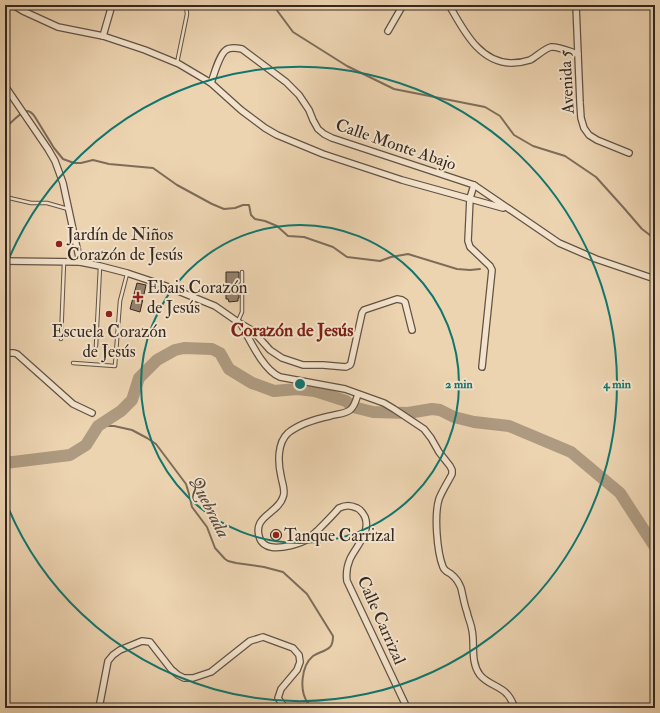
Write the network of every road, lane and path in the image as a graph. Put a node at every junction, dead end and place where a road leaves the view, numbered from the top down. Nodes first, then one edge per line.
1 (13, 5) edge
2 (112, 5) edge
3 (186, 5) edge
4 (403, 5) edge
5 (449, 5) edge
6 (576, 5) edge
7 (388, 31) dead end
8 (103, 36) junction
9 (578, 54) junction
10 (177, 63) junction
11 (211, 83) junction
12 (5, 86) edge
13 (629, 154) dead end
14 (474, 185) junction
15 (5, 197) edge
16 (470, 198) junction
17 (508, 209) junction
18 (68, 210) junction
19 (5, 261) edge
20 (64, 262) junction
21 (80, 262) junction
22 (100, 266) junction
23 (242, 272) dead end
24 (127, 274) junction
25 (655, 279) edge
26 (240, 323) junction
27 (412, 330) dead end
28 (61, 339) dead end
29 (96, 346) dead end
30 (5, 353) edge
31 (73, 363) dead end
32 (482, 367) dead end
33 (358, 394) junction
34 (92, 413) dead end
35 (99, 708) edge
36 (284, 708) edge
37 (407, 708) edge
38 (515, 708) edge

1 - 8 street
2 - 8 street
3 - 10 lane
4 - 7 street
5 - 9 street
6 - 9 street, Avenida 5
8 - 10 street
9 - 13 street, Avenida 5
10 - 11 street
11 - 14 street, Calle Monte Abajo
11 - 16 street
12 - 18 street
14 - 16 street
14 - 17 street, Calle Monte Abajo
15 - 18 lane
16 - 17 street
16 - 32 street
17 - 25 street, Calle Monte Abajo
18 - 21 street
19 - 20 street
20 - 21 street
20 - 28 lane
21 - 22 street
22 - 24 street
22 - 29 lane
23 - 26 lane
24 - 26 street
24 - 31 lane
26 - 27 street
26 - 33 street
30 - 34 street
33 - 37 street, Calle Carrizal
33 - 38 street
35 - 36 street

